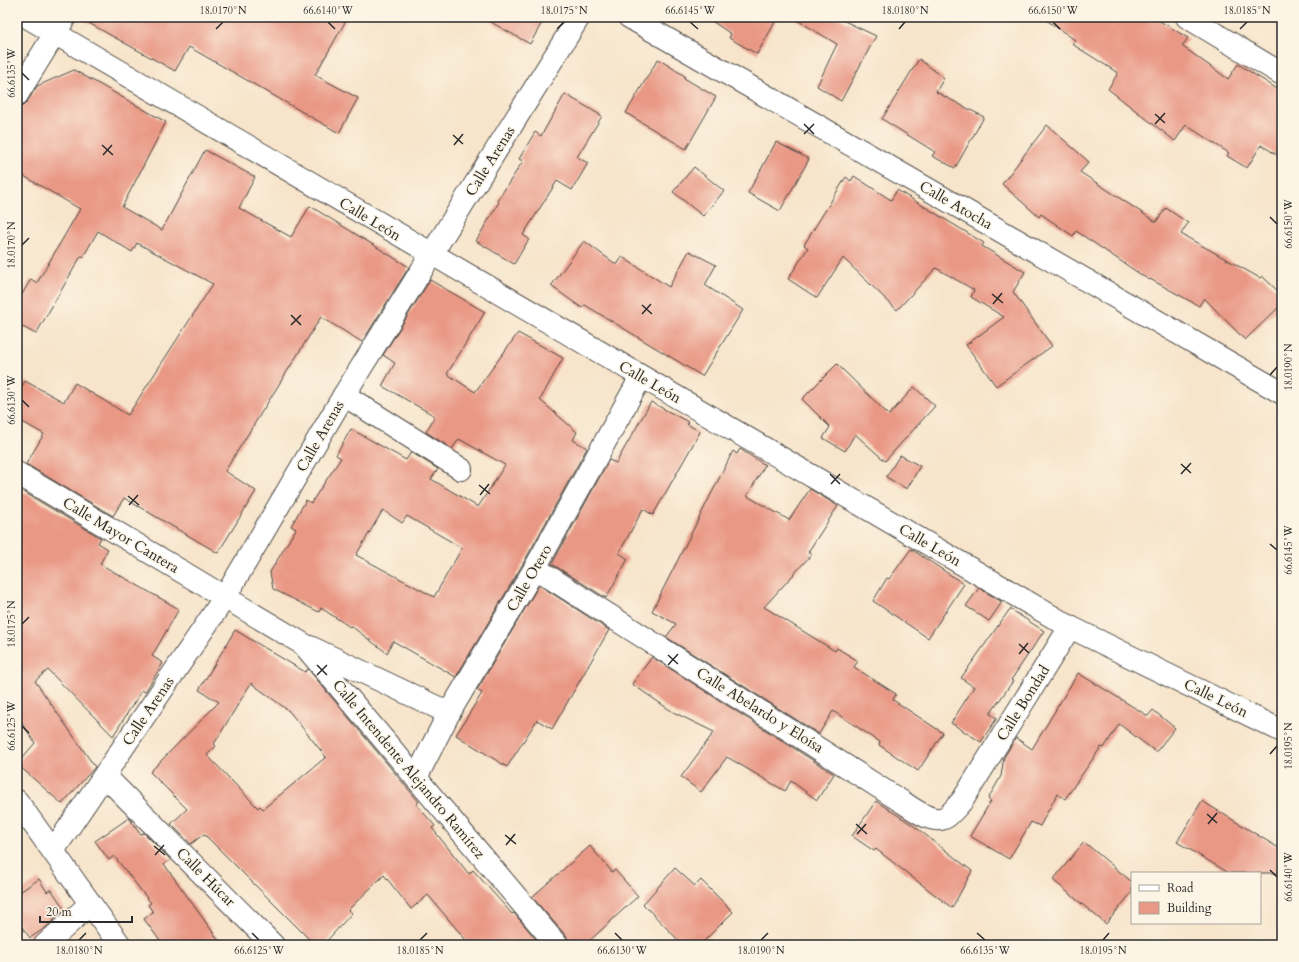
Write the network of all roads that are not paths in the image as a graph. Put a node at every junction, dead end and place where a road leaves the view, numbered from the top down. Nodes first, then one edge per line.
1 (27, 17) edge
2 (579, 17) edge
3 (629, 17) edge
4 (1187, 17) edge
5 (60, 25) edge
6 (1282, 74) edge
7 (17, 96) edge
8 (432, 255) junction
9 (641, 377) junction
10 (1282, 394) edge
11 (344, 395) junction
12 (461, 469) dead end
13 (17, 473) edge
14 (535, 568) junction
15 (226, 597) junction
16 (1070, 627) junction
17 (303, 644) junction
18 (449, 713) junction
19 (1282, 731) edge
20 (105, 776) junction
21 (416, 778) junction
22 (976, 778) joint
23 (17, 801) edge
24 (53, 851) junction
25 (90, 904) junction
26 (45, 945) edge
27 (120, 945) edge
28 (273, 945) edge
29 (557, 945) edge

1 - 5 street, Calle León
2 - 8 street, Calle Arenas
3 - 10 street, Calle Atocha
4 - 6 street
5 - 7 street
5 - 8 street, Calle León
8 - 9 street, Calle León
8 - 11 street, Calle Arenas
9 - 14 street, Calle Otero
9 - 16 street, Calle León
11 - 12 street
11 - 15 street, Calle Arenas
13 - 15 street, Calle Mayor Cantera
14 - 18 street, Calle Otero
14 - 22 street, Calle Abelardo y Eloísa
15 - 17 street, Calle Intendente Alejandro Ramírez
15 - 20 street, Calle Arenas
16 - 19 street, Calle León
16 - 22 street, Calle Bondad
17 - 18 street
17 - 21 street, Calle Intendente Alejandro Ramírez
18 - 21 street, Calle Otero
20 - 24 street, Calle Arenas
20 - 28 street, Calle Húcar
21 - 29 street, Calle Intendente Alejandro Ramírez
23 - 24 street
24 - 25 street
25 - 26 street
25 - 27 street

